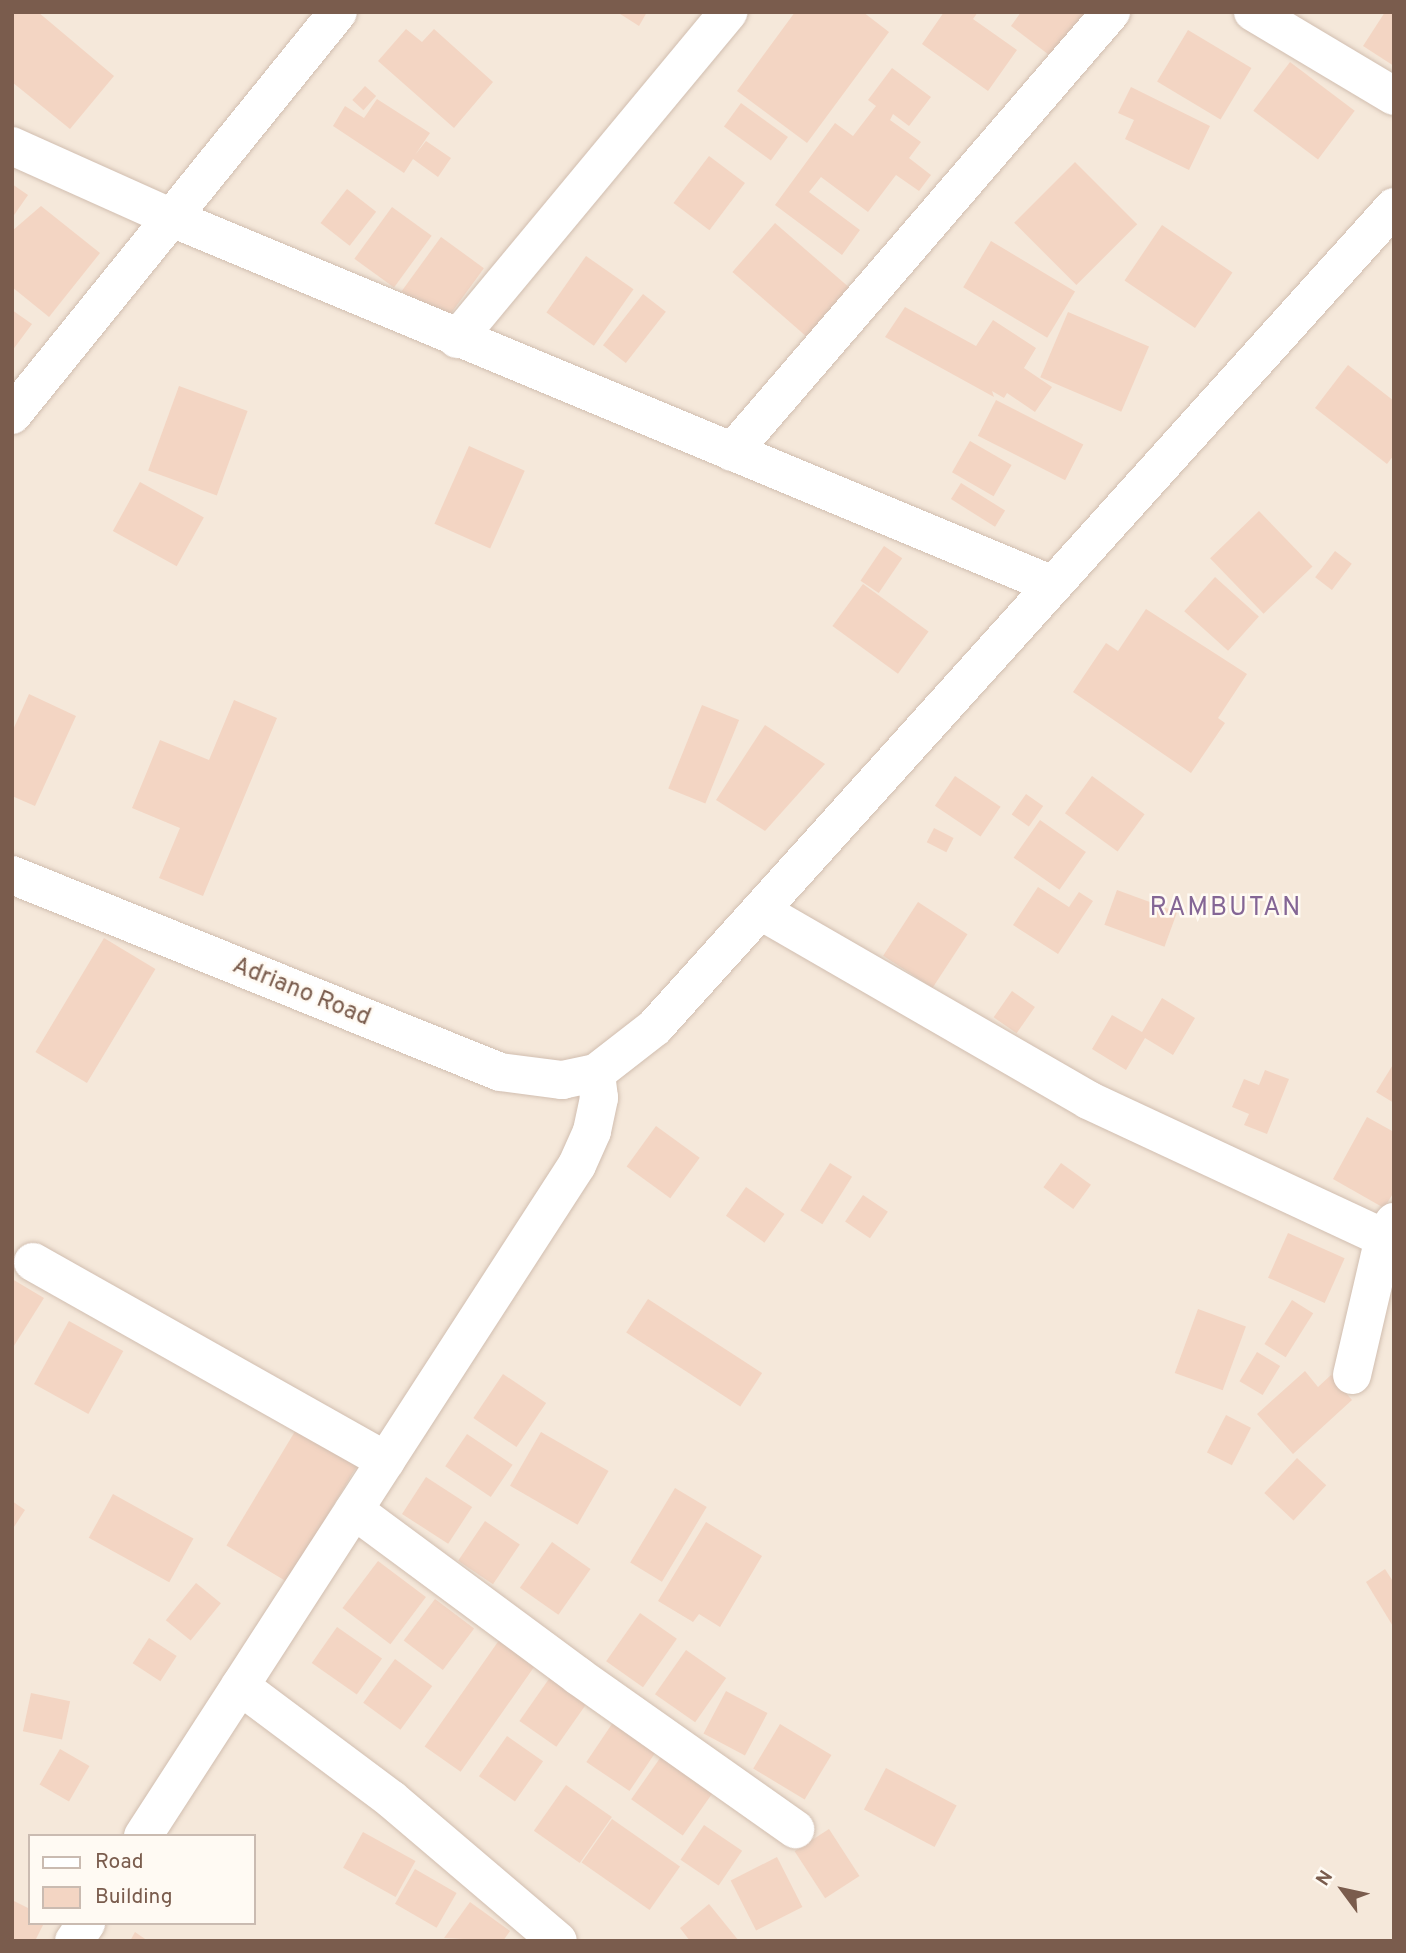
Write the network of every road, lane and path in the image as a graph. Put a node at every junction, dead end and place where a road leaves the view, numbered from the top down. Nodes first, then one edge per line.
1 (338, 12) edge
2 (728, 12) edge
3 (1111, 12) edge
4 (1252, 12) edge
5 (1394, 96) edge
6 (12, 146) edge
7 (1394, 207) edge
8 (172, 218) junction
9 (457, 339) junction
10 (12, 415) edge
11 (732, 452) junction
12 (1053, 585) junction
13 (12, 875) edge
14 (761, 911) junction
15 (596, 1073) junction
16 (1389, 1230) edge
17 (33, 1262) dead end
18 (1352, 1375) dead end
19 (386, 1461) junction
20 (354, 1510) junction
21 (240, 1686) junction
22 (795, 1829) dead end
23 (144, 1834) edge
24 (85, 1925) edge
25 (75, 1941) edge
26 (558, 1941) edge

1 - 8 street
2 - 9 street
3 - 11 street
4 - 5 street
6 - 8 street
7 - 12 street
8 - 9 street
8 - 10 street
9 - 11 street
11 - 12 street
12 - 14 street
13 - 15 street, Adriano Road
14 - 15 street
14 - 16 street
15 - 19 street
16 - 18 street
17 - 19 street
19 - 20 street
20 - 21 street
20 - 22 street
21 - 23 street
21 - 26 street
24 - 25 street

